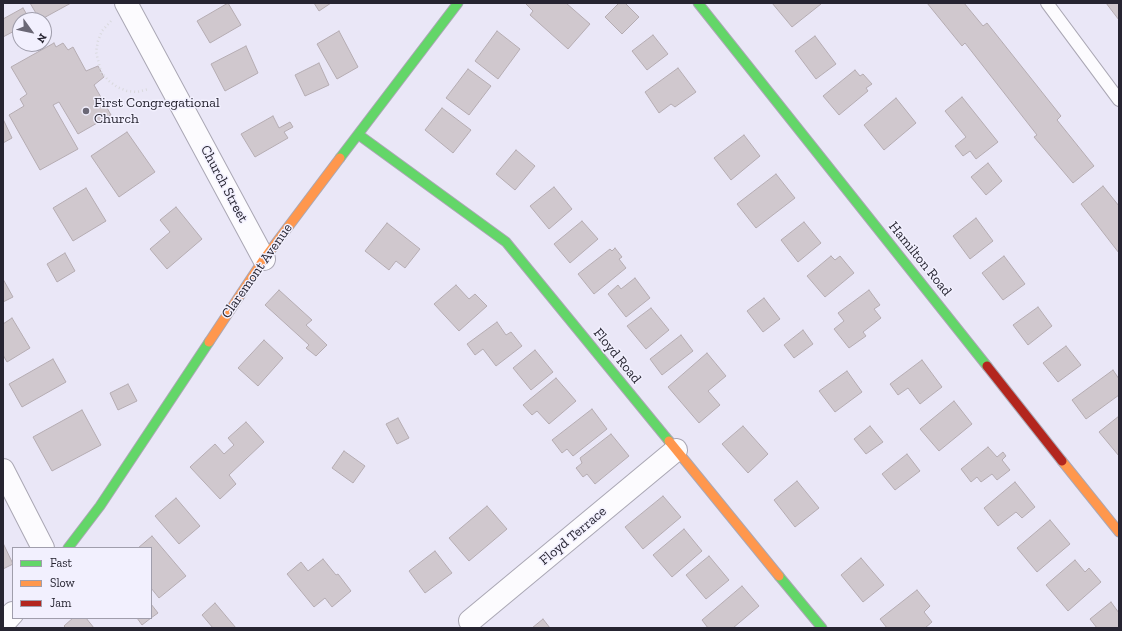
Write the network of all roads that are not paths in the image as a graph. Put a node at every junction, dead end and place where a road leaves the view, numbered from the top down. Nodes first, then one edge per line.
1 (126, 3) edge
2 (458, 3) edge
3 (698, 3) edge
4 (1047, 3) edge
5 (1119, 100) edge
6 (359, 135) junction
7 (264, 258) junction
8 (676, 450) junction
9 (3, 470) edge
10 (1117, 525) edge
11 (42, 547) edge
12 (69, 547) edge
13 (12, 614) edge
14 (470, 621) dead end
15 (3, 624) edge
16 (822, 628) edge

1 - 7 street, Church Street
2 - 6 street, Claremont Avenue
3 - 10 street, Hamilton Road
4 - 5 lane
6 - 7 street, Claremont Avenue
6 - 8 street, Floyd Road
7 - 12 street, Claremont Avenue
8 - 14 street, Floyd Terrace
8 - 16 street, Floyd Road
9 - 11 street
13 - 15 street

